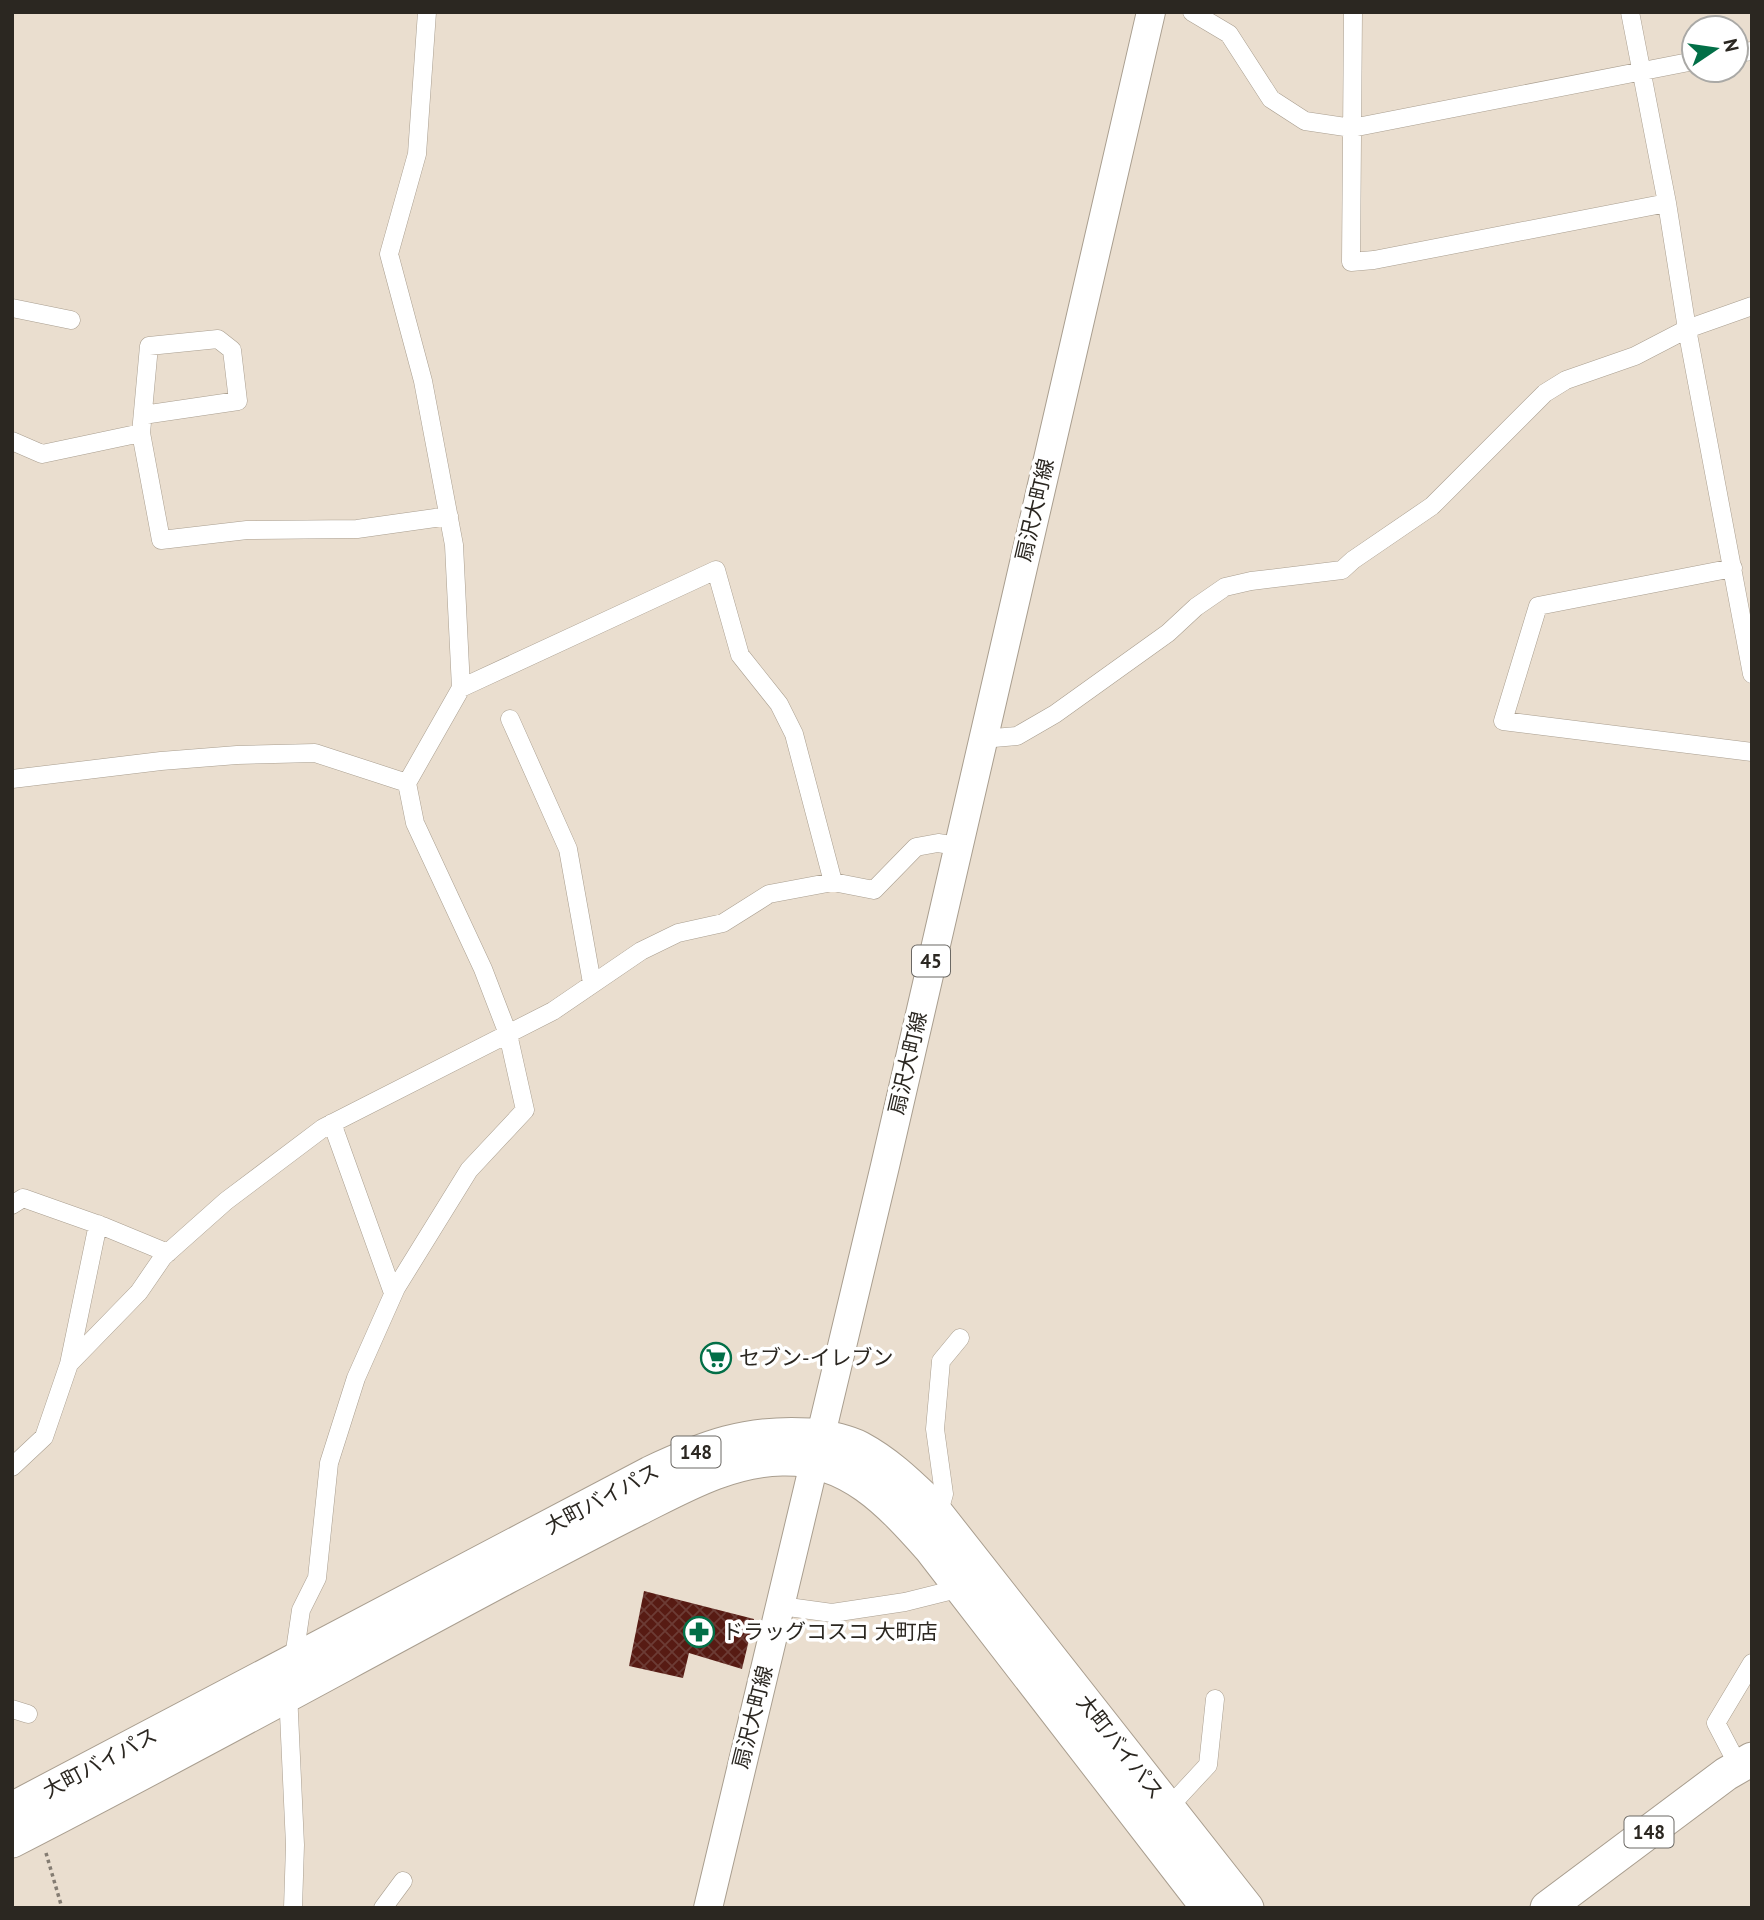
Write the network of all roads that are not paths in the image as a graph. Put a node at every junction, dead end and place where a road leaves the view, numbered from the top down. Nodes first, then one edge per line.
1 (427, 12) edge
2 (1151, 12) edge
3 (1192, 12) edge
4 (1353, 12) edge
5 (1630, 12) edge
6 (1680, 64) edge
7 (1642, 71) junction
8 (1352, 128) junction
9 (1667, 203) junction
10 (1752, 306) edge
11 (12, 308) edge
12 (71, 320) dead end
13 (1687, 329) junction
14 (142, 424) junction
15 (12, 441) edge
16 (449, 516) junction
17 (1733, 568) junction
18 (1752, 674) edge
19 (461, 688) junction
20 (510, 719) dead end
21 (982, 739) junction
22 (1752, 752) edge
23 (12, 779) edge
24 (407, 783) junction
25 (958, 846) junction
26 (833, 883) junction
27 (592, 984) junction
28 (508, 1034) junction
29 (332, 1123) junction
30 (12, 1205) edge
31 (98, 1224) junction
32 (168, 1252) junction
33 (393, 1293) junction
34 (960, 1338) dead end
35 (69, 1364) junction
36 (817, 1450) junction
37 (12, 1467) edge
38 (938, 1515) junction
39 (961, 1588) junction
40 (781, 1606) junction
41 (1752, 1663) edge
42 (291, 1678) junction
43 (1215, 1699) dead end
44 (1745, 1763) edge
45 (1168, 1808) junction
46 (21, 1826) edge
47 (403, 1881) dead end
48 (293, 1908) edge
49 (383, 1908) edge
50 (708, 1908) edge
51 (1208, 1908) edge
52 (1247, 1908) edge
53 (1547, 1908) edge

1 - 16 street
2 - 21 main road, 扇沢大町線 / 45
3 - 8 street
4 - 8 street
5 - 7 street
6 - 7 street
7 - 8 street
7 - 9 street
8 - 9 street
9 - 13 street
10 - 13 street
11 - 12 street
13 - 17 street
13 - 21 street
14 - 14 street
14 - 15 street
14 - 16 street
16 - 19 street
17 - 18 street
17 - 22 street
19 - 24 street
19 - 26 street
20 - 27 street
21 - 25 main road, 扇沢大町線 / 45
23 - 24 street
24 - 28 street
25 - 26 street
25 - 36 main road, 扇沢大町線 / 45
26 - 27 street
27 - 28 street
28 - 29 street
28 - 33 street
29 - 32 street
29 - 33 street
30 - 31 street
31 - 32 street
31 - 35 street
32 - 35 street
33 - 42 street
34 - 38 street
35 - 37 street
36 - 38 highway, 大町バイパス / 148
36 - 39 highway, 大町バイパス / 148
36 - 40 main road, 扇沢大町線 / 45
36 - 42 highway, 大町バイパス / 148
38 - 45 highway, 大町バイパス / 148
39 - 40 street
39 - 51 highway, 大町バイパス / 148
40 - 50 main road, 扇沢大町線 / 45
41 - 44 street
42 - 46 highway, 大町バイパス / 148
42 - 48 street
43 - 45 street
44 - 53 highway, 148
45 - 52 highway, 大町バイパス / 148
47 - 49 street

